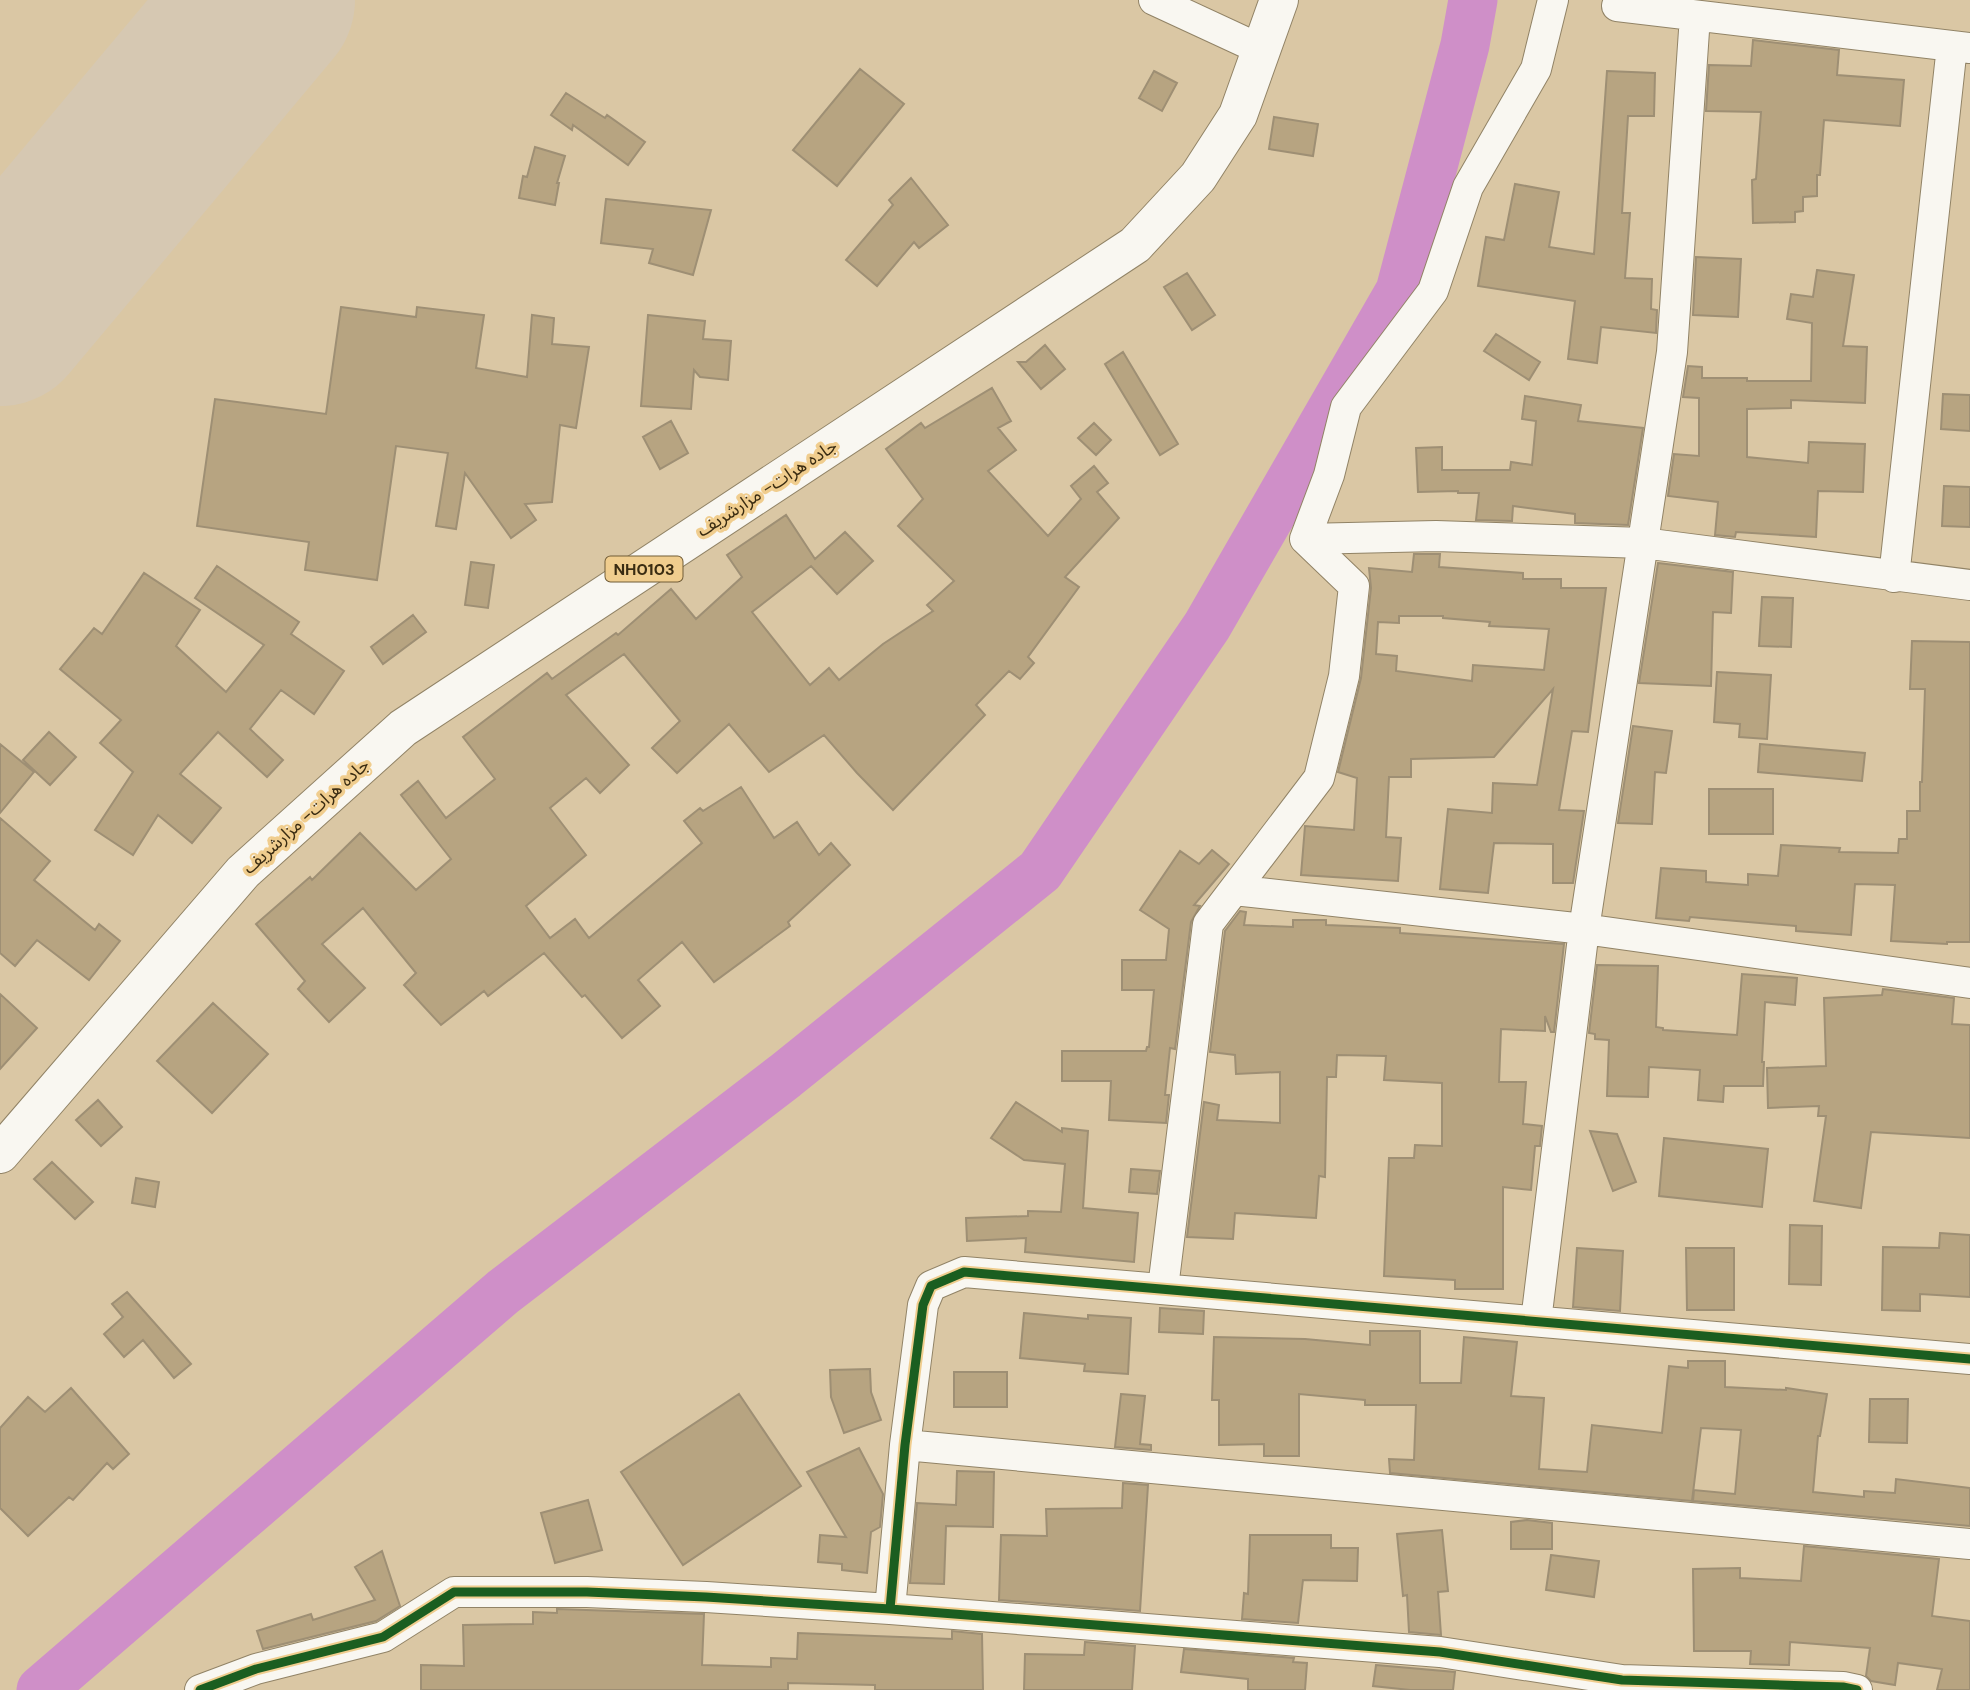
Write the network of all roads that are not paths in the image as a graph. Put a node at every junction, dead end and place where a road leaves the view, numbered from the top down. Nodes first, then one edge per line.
1 (1154, 0) edge
2 (1279, 0) edge
3 (1553, 0) edge
4 (1617, 6) dead end
5 (1695, 16) junction
6 (1961, 47) edge
7 (1262, 50) junction
8 (1305, 539) junction
9 (1643, 543) junction
10 (1894, 576) junction
11 (1970, 585) edge
12 (1234, 890) junction
13 (1584, 929) junction
14 (1970, 983) edge
15 (0, 1154) edge
16 (1163, 1288) junction
17 (1536, 1321) junction
18 (1970, 1359) edge
19 (905, 1445) junction
20 (1970, 1544) edge
21 (890, 1609) junction
22 (200, 1690) edge
23 (1857, 1690) edge

1 - 7 street
2 - 7 highway, جاده هرات- مزارشریف / NH0103
3 - 8 street
4 - 5 street
5 - 6 street
5 - 9 street
6 - 10 street
7 - 15 highway, جاده هرات- مزارشریف / NH0103
8 - 9 street
8 - 12 street
9 - 10 street
9 - 13 street
10 - 11 street
12 - 13 street
12 - 16 street
13 - 14 street
13 - 17 street
16 - 17 street
16 - 19 street
17 - 18 street
19 - 20 street
19 - 21 street
21 - 22 street
21 - 23 street

